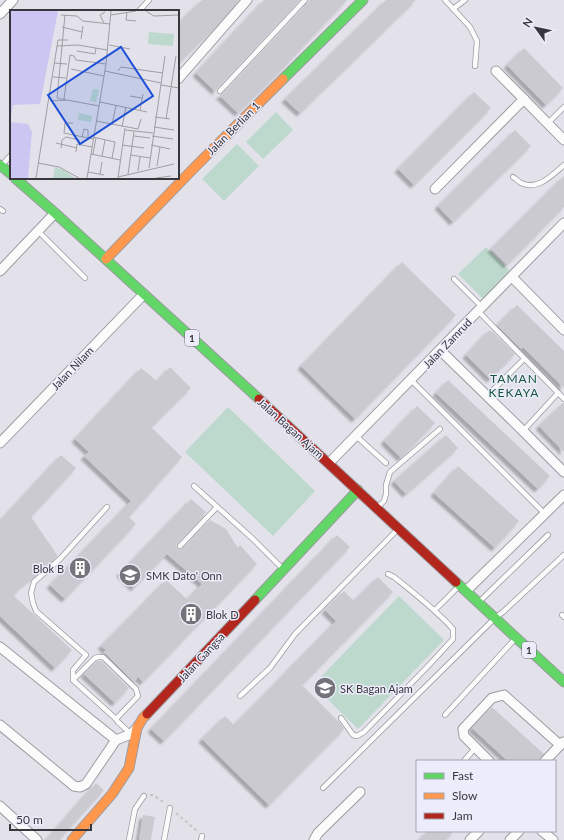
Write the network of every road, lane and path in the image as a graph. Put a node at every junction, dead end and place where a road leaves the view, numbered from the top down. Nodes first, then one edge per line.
1 (13, 0) edge
2 (149, 0) edge
3 (247, 0) edge
4 (305, 0) edge
5 (363, 0) edge
6 (445, 0) edge
7 (465, 0) edge
8 (453, 8) junction
9 (140, 10) edge
10 (0, 14) edge
11 (475, 66) dead end
12 (496, 71) dead end
13 (179, 78) edge
14 (220, 91) dead end
15 (524, 99) junction
16 (564, 107) edge
17 (548, 124) junction
18 (564, 140) edge
19 (10, 156) edge
20 (1, 165) edge
21 (564, 165) edge
22 (10, 173) edge
23 (513, 177) dead end
24 (16, 179) edge
25 (435, 189) dead end
26 (55, 213) junction
27 (564, 224) edge
28 (38, 231) junction
29 (106, 259) junction
30 (0, 271) edge
31 (512, 277) junction
32 (85, 278) dead end
33 (454, 279) dead end
34 (144, 294) junction
35 (480, 309) junction
36 (564, 330) edge
37 (440, 350) junction
38 (524, 359) junction
39 (411, 380) junction
40 (558, 393) junction
41 (487, 396) junction
42 (564, 399) edge
43 (440, 429) dead end
44 (523, 431) junction
45 (356, 436) junction
46 (0, 443) edge
47 (329, 463) junction
48 (386, 463) dead end
49 (564, 472) edge
50 (194, 486) dead end
51 (358, 490) junction
52 (564, 495) edge
53 (107, 507) dead end
54 (217, 507) junction
55 (377, 508) junction
56 (545, 514) junction
57 (399, 528) junction
58 (548, 534) dead end
59 (180, 546) dead end
60 (564, 555) edge
61 (284, 569) junction
62 (388, 574) dead end
63 (463, 588) junction
64 (478, 603) junction
65 (435, 610) junction
66 (495, 618) junction
67 (516, 638) junction
68 (0, 647) edge
69 (73, 680) junction
70 (564, 682) edge
71 (240, 696) dead end
72 (445, 715) dead end
73 (341, 718) dead end
74 (116, 719) junction
75 (0, 725) edge
76 (134, 731) junction
77 (116, 740) junction
78 (562, 743) edge
79 (475, 748) junction
80 (465, 760) edge
81 (488, 760) edge
82 (546, 760) edge
83 (323, 788) dead end
84 (360, 792) dead end
85 (144, 796) dead end
86 (0, 806) edge
87 (170, 808) dead end
88 (478, 832) edge
89 (518, 832) edge
90 (543, 832) edge
91 (38, 840) edge
92 (72, 840) edge
93 (130, 840) edge
94 (164, 840) edge
95 (314, 840) edge
96 (470, 840) edge
97 (510, 840) edge
98 (552, 840) edge

1 - 10 street
2 - 9 lane
3 - 13 street
4 - 14 lane
5 - 29 street, Jalan Berlian 1
6 - 8 lane
7 - 8 lane
8 - 11 lane
12 - 15 street
15 - 17 street
15 - 25 street
16 - 17 lane
17 - 18 street
19 - 20 lane
20 - 22 street
21 - 23 lane
24 - 26 street, Jalan Bagan Ajam / 1
26 - 28 street
26 - 29 street, Jalan Bagan Ajam / 1
27 - 31 street, Jalan Zamrud
28 - 30 street
28 - 32 lane
29 - 34 street, Jalan Bagan Ajam / 1
31 - 35 street, Jalan Zamrud
31 - 36 street
33 - 35 lane
34 - 46 street, Jalan Nilam
34 - 47 street, Jalan Bagan Ajam / 1
35 - 37 street, Jalan Zamrud
35 - 38 lane
37 - 39 street, Jalan Zamrud
37 - 41 street
38 - 40 lane
38 - 41 lane
39 - 45 street, Jalan Zamrud
39 - 56 lane
40 - 42 lane
40 - 44 lane
41 - 44 street
43 - 55 lane
44 - 49 street
45 - 47 street, Jalan Zamrud
45 - 48 lane
47 - 51 street, Jalan Bagan Ajam / 1
50 - 54 lane
51 - 55 street, Jalan Bagan Ajam / 1
51 - 61 street, Jalan Gangsa
52 - 56 street
53 - 69 lane
54 - 59 lane
54 - 61 lane
55 - 57 street, Jalan Bagan Ajam / 1
56 - 63 street
57 - 63 street, Jalan Bagan Ajam / 1
57 - 71 lane
58 - 64 lane
60 - 66 lane
61 - 76 street, Jalan Gangsa
62 - 65 lane
63 - 64 street, Jalan Bagan Ajam / 1
63 - 65 lane
64 - 66 street, Jalan Bagan Ajam / 1
65 - 73 lane
66 - 67 street, Jalan Bagan Ajam / 1
66 - 83 lane
67 - 70 street, Jalan Bagan Ajam / 1
67 - 72 lane
68 - 77 street
69 - 74 lane
69 - 74 lane
74 - 76 lane
75 - 77 street
76 - 77 street
76 - 92 street, Jalan Gangsa
78 - 79 street
78 - 82 street
79 - 80 lane
79 - 81 street
84 - 95 street
85 - 93 lane
86 - 91 street
87 - 94 lane
88 - 96 street
89 - 97 street
90 - 98 street

